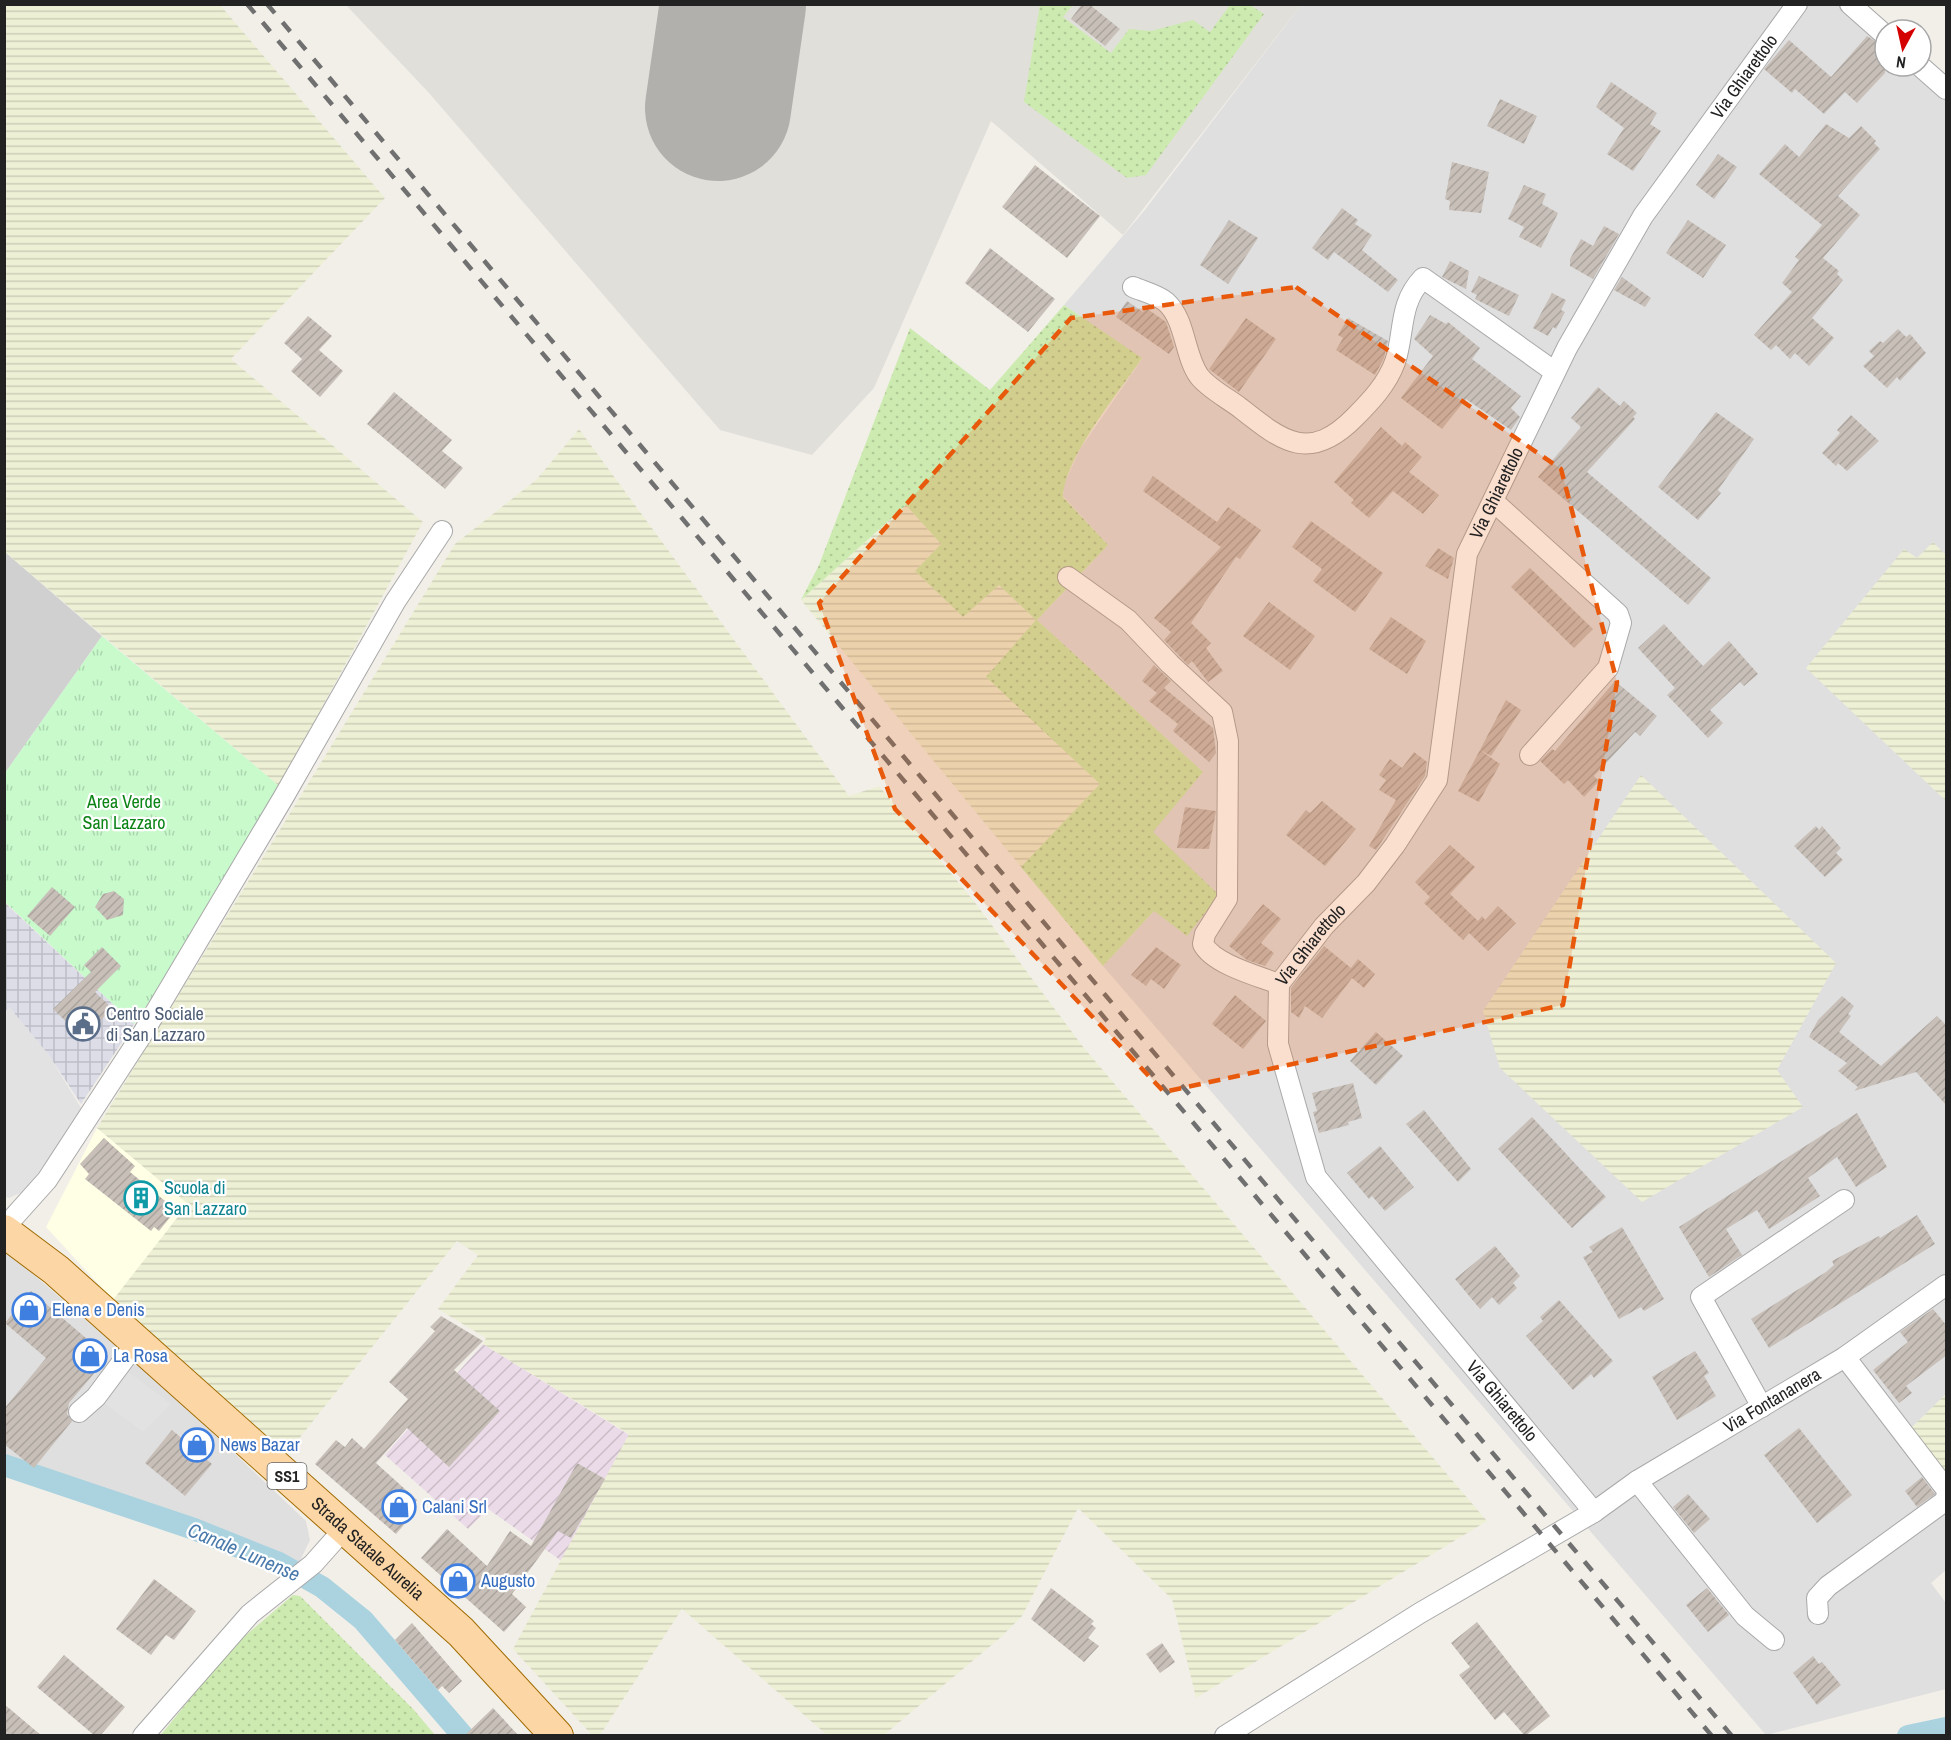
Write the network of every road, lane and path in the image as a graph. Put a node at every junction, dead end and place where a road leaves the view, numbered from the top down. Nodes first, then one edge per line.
1 (1797, 4) edge
2 (1850, 4) edge
3 (1873, 24) edge
4 (1933, 77) edge
5 (1947, 89) edge
6 (1133, 287) dead end
7 (1555, 372) junction
8 (1493, 501) junction
9 (442, 531) dead end
10 (1068, 577) dead end
11 (1530, 754) dead end
12 (1279, 984) junction
13 (1844, 1200) dead end
14 (4, 1230) edge
15 (1947, 1286) edge
16 (137, 1342) junction
17 (1845, 1358) junction
18 (1762, 1407) junction
19 (80, 1412) dead end
20 (1637, 1481) junction
21 (1947, 1489) edge
22 (1947, 1497) edge
23 (1594, 1512) junction
24 (345, 1528) junction
25 (1818, 1614) dead end
26 (1774, 1640) dead end
27 (143, 1736) edge
28 (557, 1736) edge
29 (1225, 1736) edge

1 - 7 street, Via Ghiarettolo
2 - 3 street
4 - 5 street
6 - 7 street
7 - 8 street, Via Ghiarettolo
8 - 11 street
8 - 12 street, Via Ghiarettolo
9 - 14 street
10 - 12 street
12 - 23 street, Via Ghiarettolo
13 - 18 street
14 - 16 main road, Strada Statale Aurelia / SS1
15 - 17 street, Via Fontananera
16 - 19 street
16 - 24 main road, Strada Statale Aurelia / SS1
17 - 18 street, Via Fontananera
17 - 21 street
18 - 20 street, Via Fontananera
20 - 23 street, Via Fontananera
20 - 26 street
22 - 25 street
23 - 29 street
24 - 27 street
24 - 28 main road, Strada Statale Aurelia / SS1

